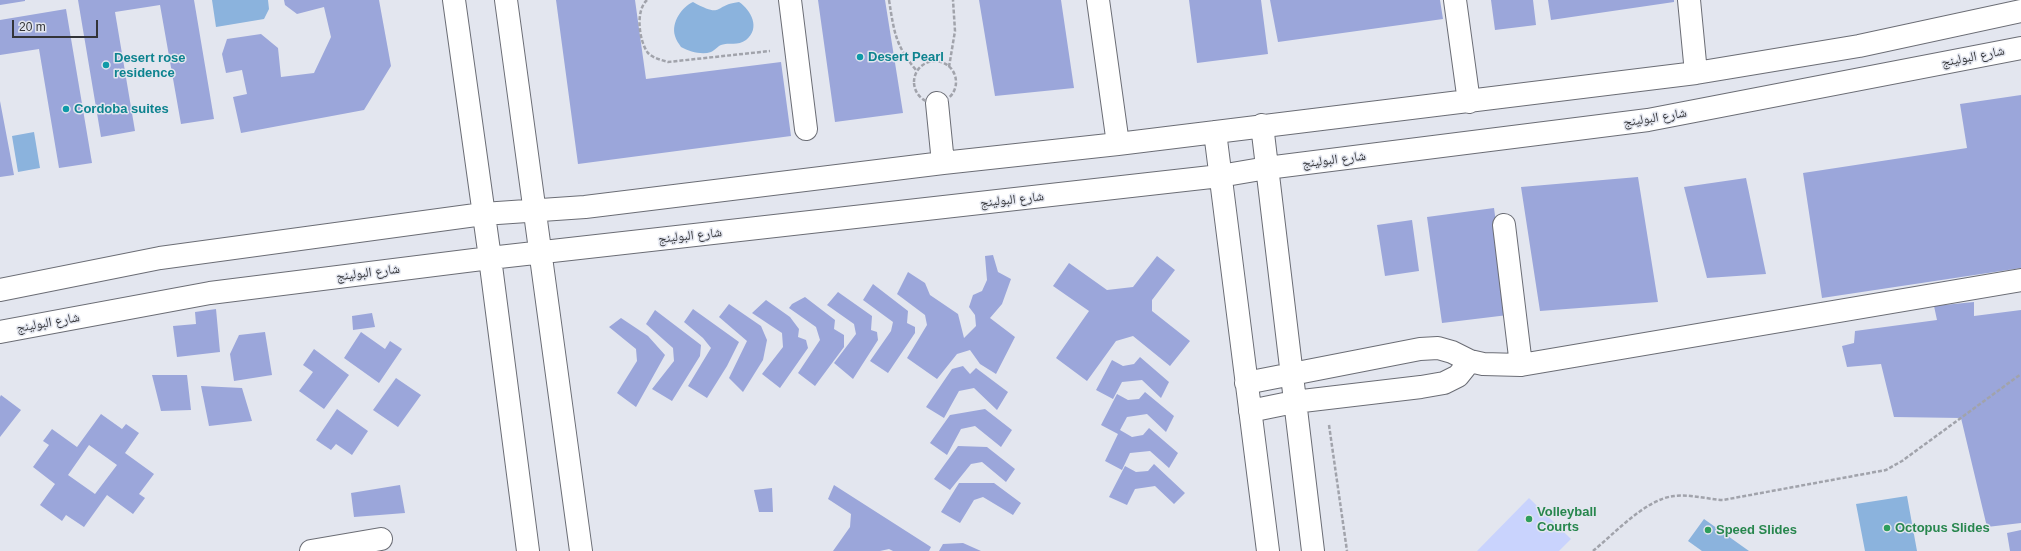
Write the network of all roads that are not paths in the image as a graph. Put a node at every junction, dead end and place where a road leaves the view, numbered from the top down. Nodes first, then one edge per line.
1 (454, 0) edge
2 (506, 0) edge
3 (790, 0) edge
4 (1098, 0) edge
5 (1455, 0) edge
6 (1690, 0) edge
7 (2021, 11) edge
8 (2021, 48) edge
9 (1696, 73) junction
10 (1469, 102) junction
11 (937, 104) dead end
12 (1262, 125) junction
13 (806, 129) dead end
14 (1215, 132) junction
15 (1118, 144) junction
16 (943, 163) junction
17 (1267, 168) junction
18 (1220, 176) junction
19 (533, 210) junction
20 (483, 214) junction
21 (1504, 225) dead end
22 (539, 252) junction
23 (490, 258) junction
24 (2021, 280) edge
25 (0, 290) edge
26 (0, 332) edge
27 (1470, 361) junction
28 (1521, 365) junction
29 (1291, 375) junction
30 (1246, 383) junction
31 (1294, 402) junction
32 (1250, 410) junction
33 (381, 539) dead end
34 (311, 551) edge
35 (528, 551) edge
36 (581, 551) edge
37 (1268, 551) edge
38 (1313, 551) edge

1 - 20 street
2 - 19 street
3 - 13 street
4 - 15 street
5 - 10 street
6 - 9 street
7 - 9 street
8 - 17 street, شارع البولينج
9 - 10 street
10 - 12 street
11 - 16 street
12 - 14 street
12 - 17 street
14 - 15 street
14 - 18 street
15 - 16 street
16 - 19 street
17 - 18 street, شارع البولينج
17 - 29 street
18 - 22 street, شارع البولينج
18 - 30 street
19 - 20 street
19 - 22 street
20 - 23 street
20 - 25 street
21 - 28 street
22 - 23 street, شارع البولينج
22 - 36 street
23 - 26 street, شارع البولينج
23 - 35 street
24 - 28 street
27 - 28 street
27 - 29 street
27 - 31 street
29 - 30 street
29 - 31 street
30 - 32 street
31 - 32 street
31 - 38 street
32 - 37 street
33 - 34 street

